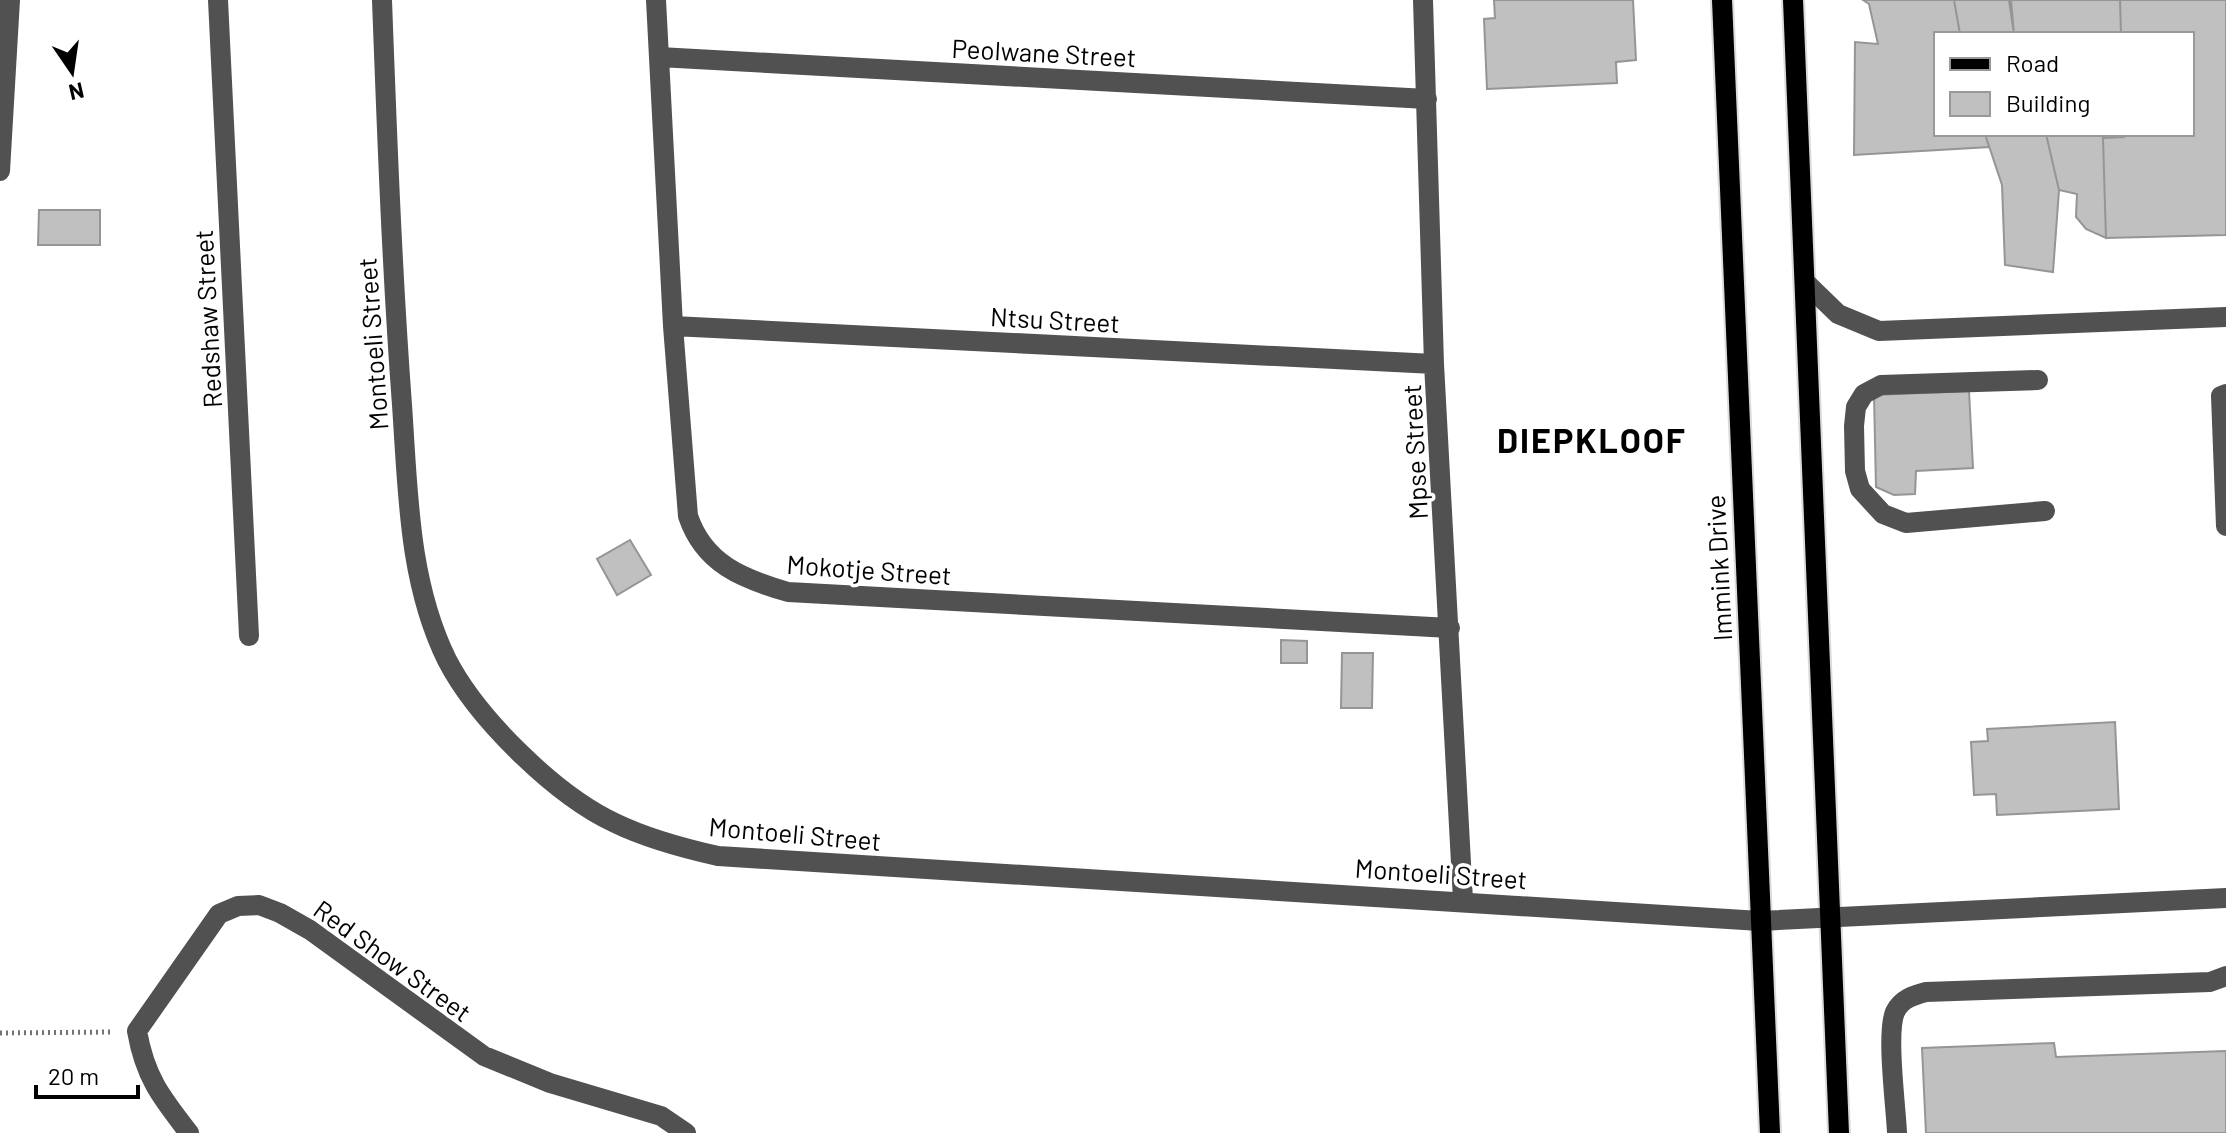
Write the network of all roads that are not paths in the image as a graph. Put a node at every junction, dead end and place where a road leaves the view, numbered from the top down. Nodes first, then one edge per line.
1 (10, 0) edge
2 (218, 0) edge
3 (382, 0) edge
4 (656, 0) edge
5 (1423, 0) edge
6 (1722, 0) edge
7 (1793, 0) edge
8 (659, 57) junction
9 (1427, 99) junction
10 (0, 171) edge
11 (1805, 282) junction
12 (2226, 317) edge
13 (673, 326) junction
14 (1434, 364) junction
15 (2038, 380) dead end
16 (2226, 394) edge
17 (2045, 511) dead end
18 (2226, 526) edge
19 (1450, 628) junction
20 (249, 636) dead end
21 (2226, 898) edge
22 (1463, 900) junction
23 (1829, 918) junction
24 (1760, 921) junction
25 (2226, 976) edge
26 (189, 1133) edge
27 (686, 1133) edge
28 (1770, 1133) edge
29 (1839, 1133) edge
30 (1897, 1133) edge

1 - 10 street
2 - 20 street, Redshaw Street
3 - 22 street, Montoeli Street
4 - 8 street, Mokotje Street
5 - 9 street, Mpse Street
6 - 24 main road, Immink Drive
7 - 11 main road
8 - 9 street, Peolwane Street
8 - 13 street, Mokotje Street
9 - 14 street, Mpse Street
11 - 12 street
11 - 23 main road
13 - 14 street, Ntsu Street
13 - 19 street, Mokotje Street
14 - 19 street, Mpse Street
15 - 17 street
16 - 18 street
19 - 22 street, Mpse Street
21 - 23 street, Montoeli Street
22 - 24 street, Montoeli Street
23 - 24 street, Montoeli Street
23 - 29 main road
24 - 28 main road, Immink Drive
25 - 30 street
26 - 27 street, Red Show Street

